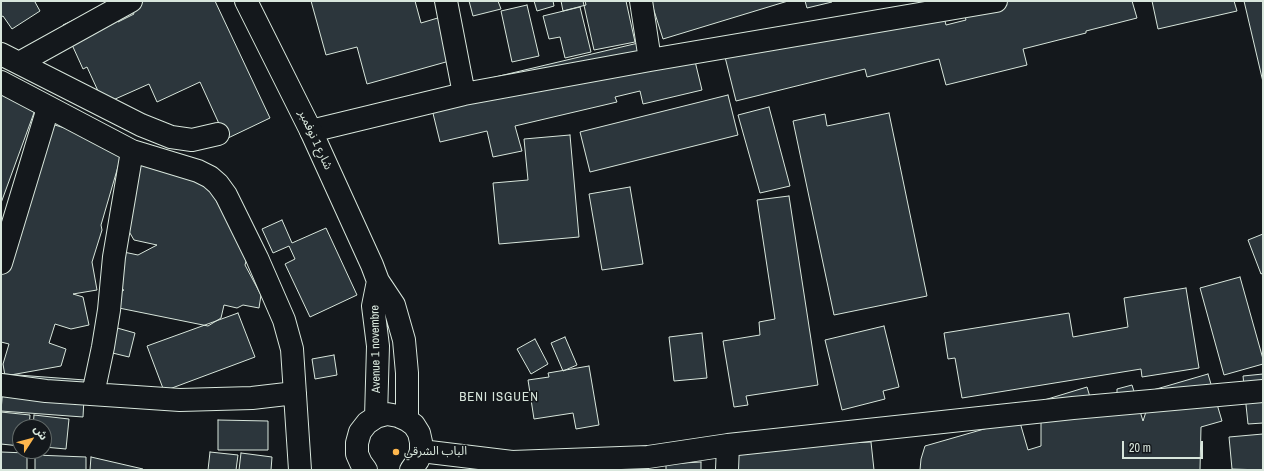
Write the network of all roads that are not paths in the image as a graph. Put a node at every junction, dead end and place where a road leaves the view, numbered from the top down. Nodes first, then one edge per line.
1 (131, 1) edge
2 (246, 1) edge
3 (446, 1) edge
4 (641, 1) edge
5 (996, 1) edge
6 (10, 58) edge
7 (650, 60) junction
8 (1, 82) edge
9 (464, 94) junction
10 (48, 108) junction
11 (311, 131) junction
12 (218, 134) dead end
13 (132, 151) junction
14 (1, 263) edge
15 (378, 282) junction
16 (1, 384) edge
17 (1263, 391) edge
18 (295, 393) junction
19 (93, 394) junction
20 (376, 417) junction
21 (406, 420) junction
22 (728, 445) junction
23 (416, 461) edge
24 (300, 470) edge
25 (366, 470) edge
26 (727, 470) edge

1 - 6 street
2 - 11 street, شارع 1 نوفمبر
3 - 9 street
4 - 7 street
5 - 7 street
6 - 12 street
7 - 9 street
8 - 10 street
9 - 11 street
10 - 13 street
10 - 14 street
11 - 15 street, شارع 1 نوفمبر
13 - 18 street
13 - 19 street
15 - 20 street, Avenue 1 novembre
15 - 21 street, Avenue 1 novembre
16 - 19 street
17 - 22 street
18 - 19 street
18 - 24 street
20 - 21 street
20 - 25 street
21 - 23 street
22 - 23 street
22 - 26 street

